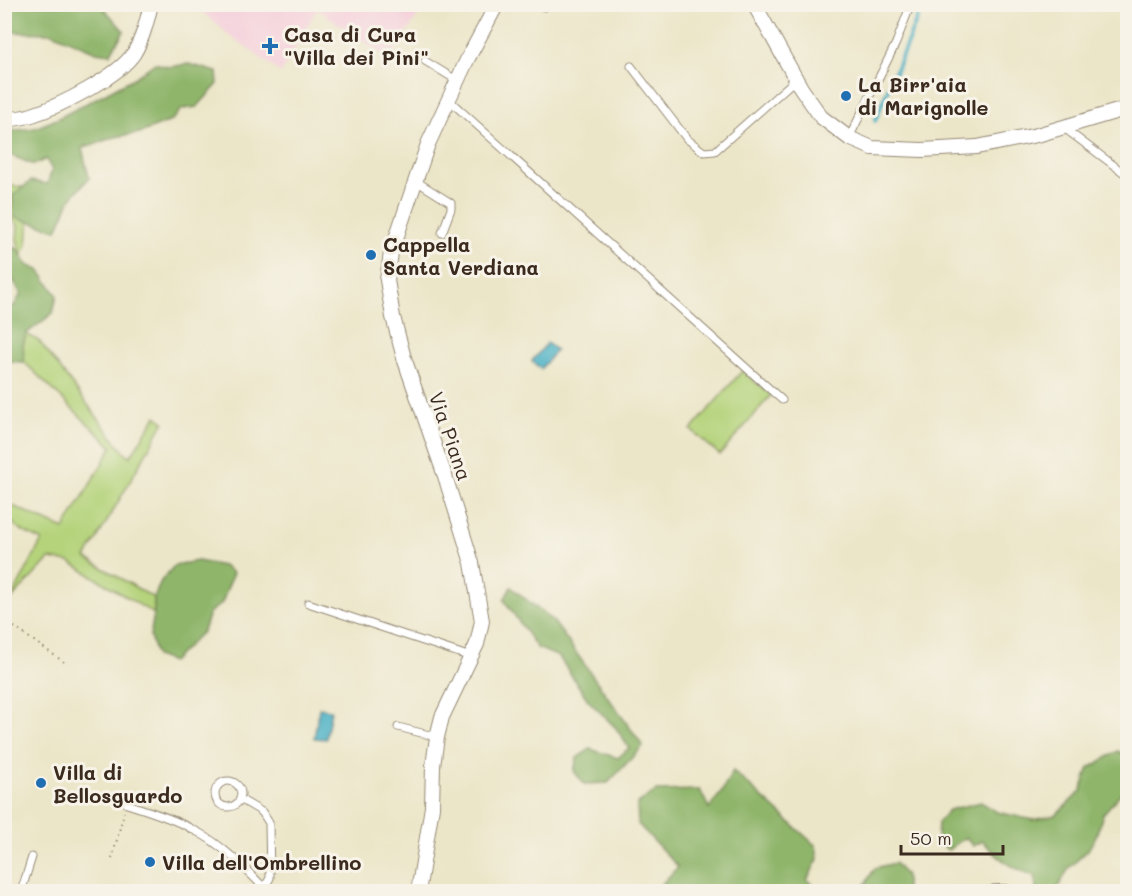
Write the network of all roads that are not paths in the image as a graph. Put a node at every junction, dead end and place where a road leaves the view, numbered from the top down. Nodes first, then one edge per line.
1 (151, 4) edge
2 (497, 4) edge
3 (754, 4) edge
4 (911, 4) edge
5 (425, 62) dead end
6 (632, 66) dead end
7 (796, 79) junction
8 (458, 81) junction
9 (449, 99) junction
10 (1128, 108) edge
11 (4, 120) edge
12 (1064, 128) junction
13 (849, 138) junction
14 (1128, 176) edge
15 (416, 181) junction
16 (442, 233) dead end
17 (782, 400) dead end
18 (308, 603) dead end
19 (471, 657) junction
20 (398, 727) dead end
21 (437, 737) junction
22 (240, 799) dead end
23 (127, 804) road end
24 (32, 857) dead end
25 (266, 890) edge
26 (21, 891) edge
27 (418, 891) edge
28 (995, 891) edge
29 (1005, 891) edge

1 - 11 street
2 - 8 street, Via Piana
3 - 7 street
4 - 13 lane
5 - 8 lane
6 - 7 lane
7 - 13 street
8 - 9 street, Via Piana
9 - 15 street, Via Piana
9 - 17 lane
10 - 12 street
12 - 13 street
12 - 14 lane
15 - 16 lane
15 - 19 street, Via Piana
18 - 19 lane
19 - 21 street, Via Piana
20 - 21 lane
21 - 27 street, Via Piana
22 - 25 lane
23 - 25 lane
24 - 26 lane
28 - 29 street

